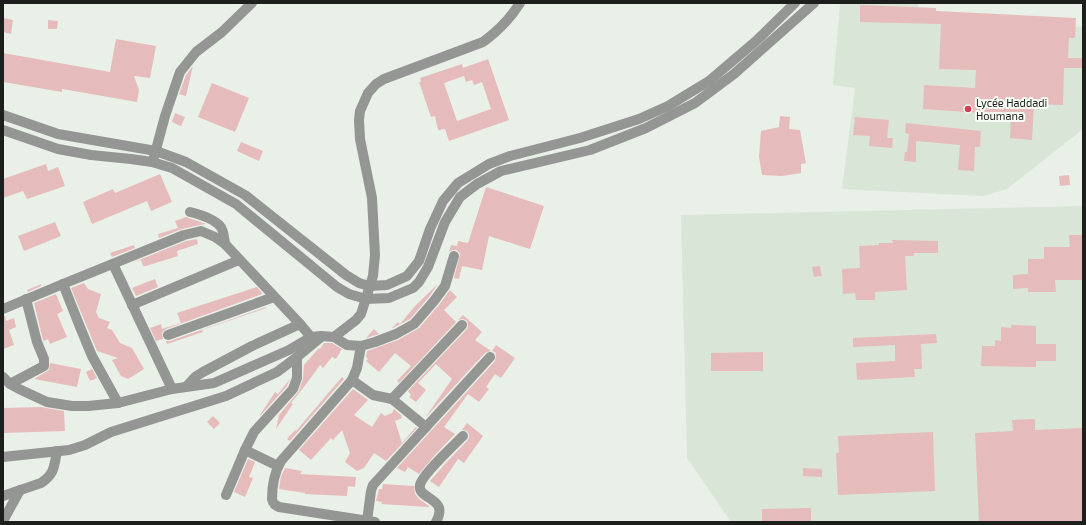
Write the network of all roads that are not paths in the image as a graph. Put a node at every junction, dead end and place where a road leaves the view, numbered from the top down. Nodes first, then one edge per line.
1 (252, 3) edge
2 (520, 3) edge
3 (795, 3) edge
4 (814, 3) edge
5 (3, 115) edge
6 (3, 130) edge
7 (156, 151) junction
8 (152, 162) junction
9 (190, 212) dead end
10 (225, 244) junction
11 (454, 256) dead end
12 (239, 260) junction
13 (113, 264) junction
14 (63, 284) junction
15 (369, 286) junction
16 (274, 296) junction
17 (366, 299) junction
18 (26, 300) junction
19 (132, 305) junction
20 (3, 309) edge
21 (300, 324) junction
22 (462, 325) dead end
23 (168, 336) dead end
24 (316, 337) junction
25 (334, 337) junction
26 (361, 346) junction
27 (297, 357) junction
28 (490, 357) dead end
29 (7, 380) edge
30 (352, 380) junction
31 (186, 387) junction
32 (172, 389) junction
33 (392, 399) junction
34 (118, 403) junction
35 (426, 427) junction
36 (463, 436) dead end
37 (245, 450) junction
38 (57, 451) junction
39 (3, 457) edge
40 (278, 466) junction
41 (20, 490) junction
42 (226, 495) dead end
43 (3, 496) edge
44 (3, 521) edge
45 (371, 521) edge
46 (436, 522) edge

1 - 7 street
2 - 15 street
3 - 15 street
4 - 17 street
5 - 7 street
6 - 8 street
7 - 8 street
7 - 15 street
8 - 17 street
9 - 10 street
10 - 12 street
10 - 13 street
11 - 26 street
12 - 16 street
12 - 19 street
13 - 14 street
13 - 19 street
14 - 18 street
14 - 34 street
15 - 17 street
16 - 21 street
16 - 23 street
17 - 25 street
18 - 20 street
18 - 29 street
19 - 32 street
21 - 24 street
21 - 31 street
22 - 33 street
24 - 25 street
24 - 27 street
24 - 31 street
25 - 26 street
26 - 30 street
27 - 37 street
27 - 38 street
28 - 35 street
29 - 34 street
30 - 33 street
30 - 40 street
31 - 32 street
32 - 34 street
33 - 35 street
35 - 45 street
36 - 46 street
37 - 40 street
37 - 42 street
38 - 39 street
38 - 41 street
40 - 45 street
41 - 43 street
41 - 44 street

